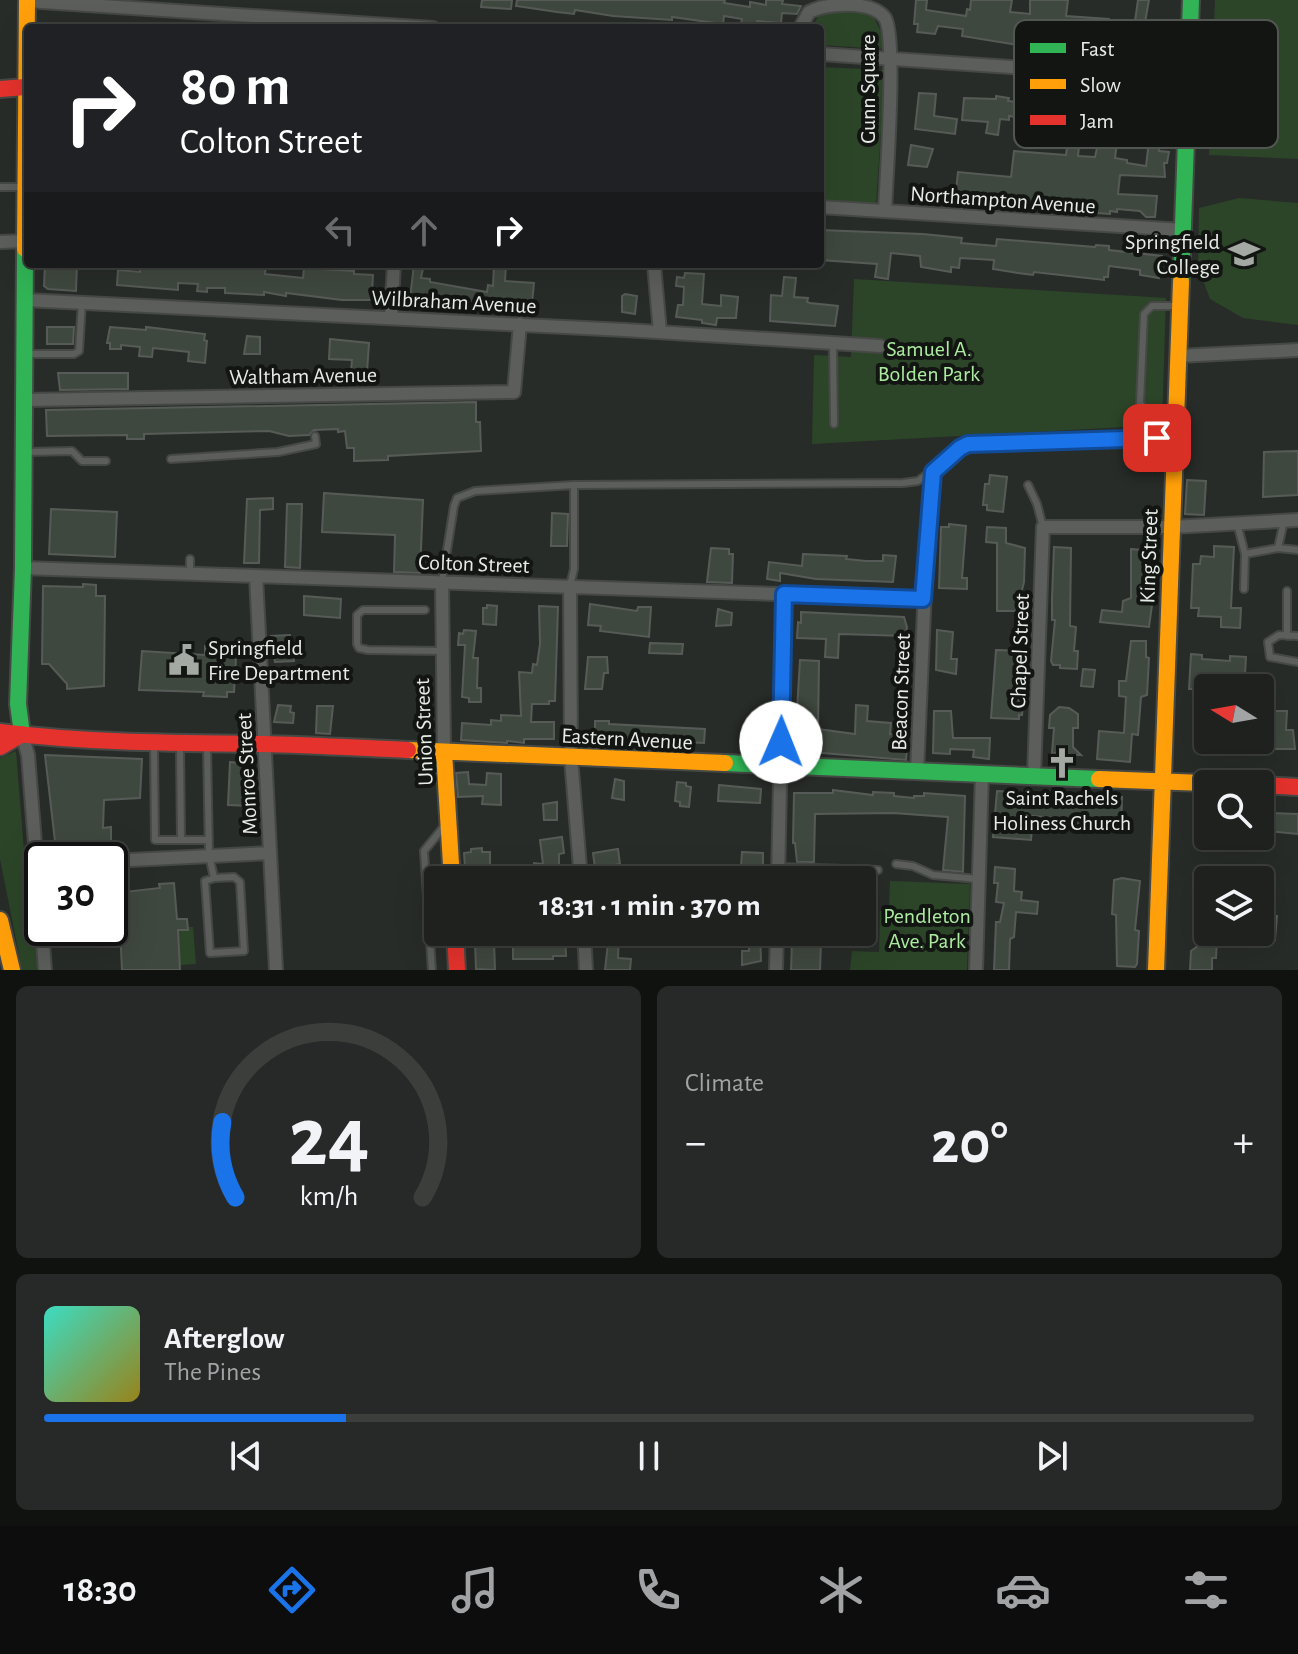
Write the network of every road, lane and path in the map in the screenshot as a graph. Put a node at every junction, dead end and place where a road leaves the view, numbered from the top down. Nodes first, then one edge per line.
1 (27, 0) edge
2 (1191, 0) edge
3 (831, 2) edge
4 (94, 3) edge
5 (862, 3) edge
6 (1190, 20) edge
7 (27, 24) edge
8 (379, 24) edge
9 (802, 24) edge
10 (824, 54) edge
11 (890, 58) junction
12 (1014, 67) edge
13 (24, 87) edge
14 (0, 89) edge
15 (1186, 148) edge
16 (0, 187) edge
17 (24, 187) edge
18 (824, 207) edge
19 (885, 211) junction
20 (1183, 230) junction
21 (24, 241) edge
22 (0, 242) edge
23 (25, 268) edge
24 (394, 268) edge
25 (654, 268) edge
26 (25, 300) junction
27 (82, 302) junction
28 (1180, 306) junction
29 (391, 318) junction
30 (520, 324) junction
31 (660, 332) junction
32 (833, 343) junction
33 (880, 346) dead end
34 (1298, 350) edge
35 (25, 354) junction
36 (1178, 356) junction
37 (24, 400) junction
38 (1176, 413) junction
39 (834, 424) dead end
40 (315, 436) dead end
41 (1175, 438) junction
42 (24, 452) junction
43 (171, 459) dead end
44 (106, 461) dead end
45 (933, 472) junction
46 (574, 485) junction
47 (1028, 485) dead end
48 (928, 519) joint
49 (1284, 520) junction
50 (1298, 520) edge
51 (1237, 523) junction
52 (1043, 527) junction
53 (1172, 527) junction
54 (1278, 548) junction
55 (1298, 550) edge
56 (1245, 554) junction
57 (190, 559) dead end
58 (23, 568) junction
59 (190, 573) junction
60 (256, 576) junction
61 (442, 582) junction
62 (570, 586) junction
63 (1244, 589) dead end
64 (1287, 591) dead end
65 (784, 594) junction
66 (923, 599) junction
67 (425, 610) dead end
68 (1287, 636) junction
69 (1298, 636) edge
70 (443, 651) junction
71 (1298, 662) edge
72 (0, 732) edge
73 (22, 734) junction
74 (154, 744) junction
75 (180, 744) junction
76 (207, 744) junction
77 (264, 744) junction
78 (0, 747) edge
79 (444, 752) junction
80 (571, 758) junction
81 (780, 767) junction
82 (917, 772) junction
83 (982, 774) junction
84 (1034, 776) junction
85 (1162, 781) junction
86 (1194, 782) edge
87 (1274, 786) edge
88 (1298, 787) edge
89 (448, 822) junction
90 (155, 840) junction
91 (181, 840) junction
92 (209, 840) junction
93 (37, 842) edge
94 (270, 853) junction
95 (209, 855) junction
96 (156, 858) junction
97 (128, 860) edge
98 (896, 864) dead end
99 (451, 866) edge
100 (580, 866) edge
101 (778, 866) edge
102 (214, 878) junction
103 (979, 879) junction
104 (0, 920) edge
105 (44, 946) edge
106 (456, 946) edge
107 (585, 946) edge
108 (777, 946) edge
109 (12, 970) edge
110 (45, 970) edge
111 (277, 970) edge
112 (432, 970) edge
113 (457, 970) edge
114 (586, 970) edge
115 (776, 970) edge
116 (976, 970) edge
117 (1156, 970) edge

1 - 4 street
1 - 7 street
2 - 6 street, King Street
3 - 5 street, Gunn Square
3 - 9 street, Gunn Square
4 - 8 street
5 - 11 street, Gunn Square
10 - 11 street
11 - 12 street
11 - 19 street, Gunn Square
13 - 14 street
15 - 20 street, King Street
16 - 17 lane
18 - 19 street, Northampton Avenue
19 - 20 street, Northampton Avenue
20 - 28 street, King Street
21 - 22 street
23 - 26 street
24 - 29 street
25 - 31 street
26 - 27 street, Wilbraham Avenue
26 - 35 street
27 - 29 street, Wilbraham Avenue
27 - 35 lane
28 - 36 street, King Street
28 - 38 lane
29 - 30 street, Wilbraham Avenue
30 - 31 street, Wilbraham Avenue
30 - 37 street, Waltham Avenue
31 - 32 street, Wilbraham Avenue
32 - 33 street, Wilbraham Avenue
32 - 39 lane
34 - 36 street
35 - 37 street
36 - 38 street, King Street
37 - 42 street
38 - 41 street, King Street
40 - 43 lane
41 - 45 lane
41 - 53 street, King Street
42 - 44 lane
42 - 58 street
45 - 46 lane
45 - 48 lane
46 - 61 lane
46 - 62 lane
47 - 52 lane
48 - 66 street, Beacon Street
49 - 50 street
49 - 51 street
49 - 54 lane
51 - 53 street
51 - 56 lane
52 - 53 street
52 - 84 street, Chapel Street
53 - 85 street, King Street
54 - 55 lane
54 - 56 lane
56 - 63 lane
57 - 59 lane
58 - 59 street, Colton Street
58 - 73 street
59 - 60 street, Colton Street
60 - 61 street, Colton Street
60 - 77 street, Monroe Street
61 - 62 street, Colton Street
61 - 70 street, Union Street
62 - 65 street, Colton Street
62 - 80 street
64 - 68 lane
65 - 66 street, Colton Street
65 - 81 street
66 - 82 street, Beacon Street
67 - 70 lane
68 - 69 lane
68 - 71 lane
70 - 79 street, Union Street
72 - 73 street, Eastern Avenue
73 - 74 street, Eastern Avenue
73 - 78 street
73 - 93 street
74 - 75 street, Eastern Avenue
74 - 90 lane
75 - 76 street, Eastern Avenue
75 - 91 lane
76 - 77 street, Eastern Avenue
76 - 92 lane
77 - 79 street, Eastern Avenue
77 - 94 street, Monroe Street
79 - 80 street, Eastern Avenue
79 - 89 street, Union Street
80 - 81 street, Eastern Avenue
80 - 100 street
81 - 82 street, Eastern Avenue
81 - 101 street
82 - 83 street, Eastern Avenue
83 - 84 street, Eastern Avenue
83 - 103 street
84 - 85 street, Eastern Avenue
85 - 86 street, Eastern Avenue
85 - 117 street, King Street
87 - 88 street
89 - 99 street, Union Street
89 - 112 lane
90 - 91 lane
90 - 96 lane
91 - 92 lane
92 - 95 lane
94 - 95 street
94 - 111 street, Monroe Street
95 - 96 street
95 - 102 lane
96 - 97 street
98 - 103 lane
102 - 102 lane
103 - 116 street
104 - 109 street
105 - 110 street
106 - 113 street
107 - 114 street
108 - 115 street

